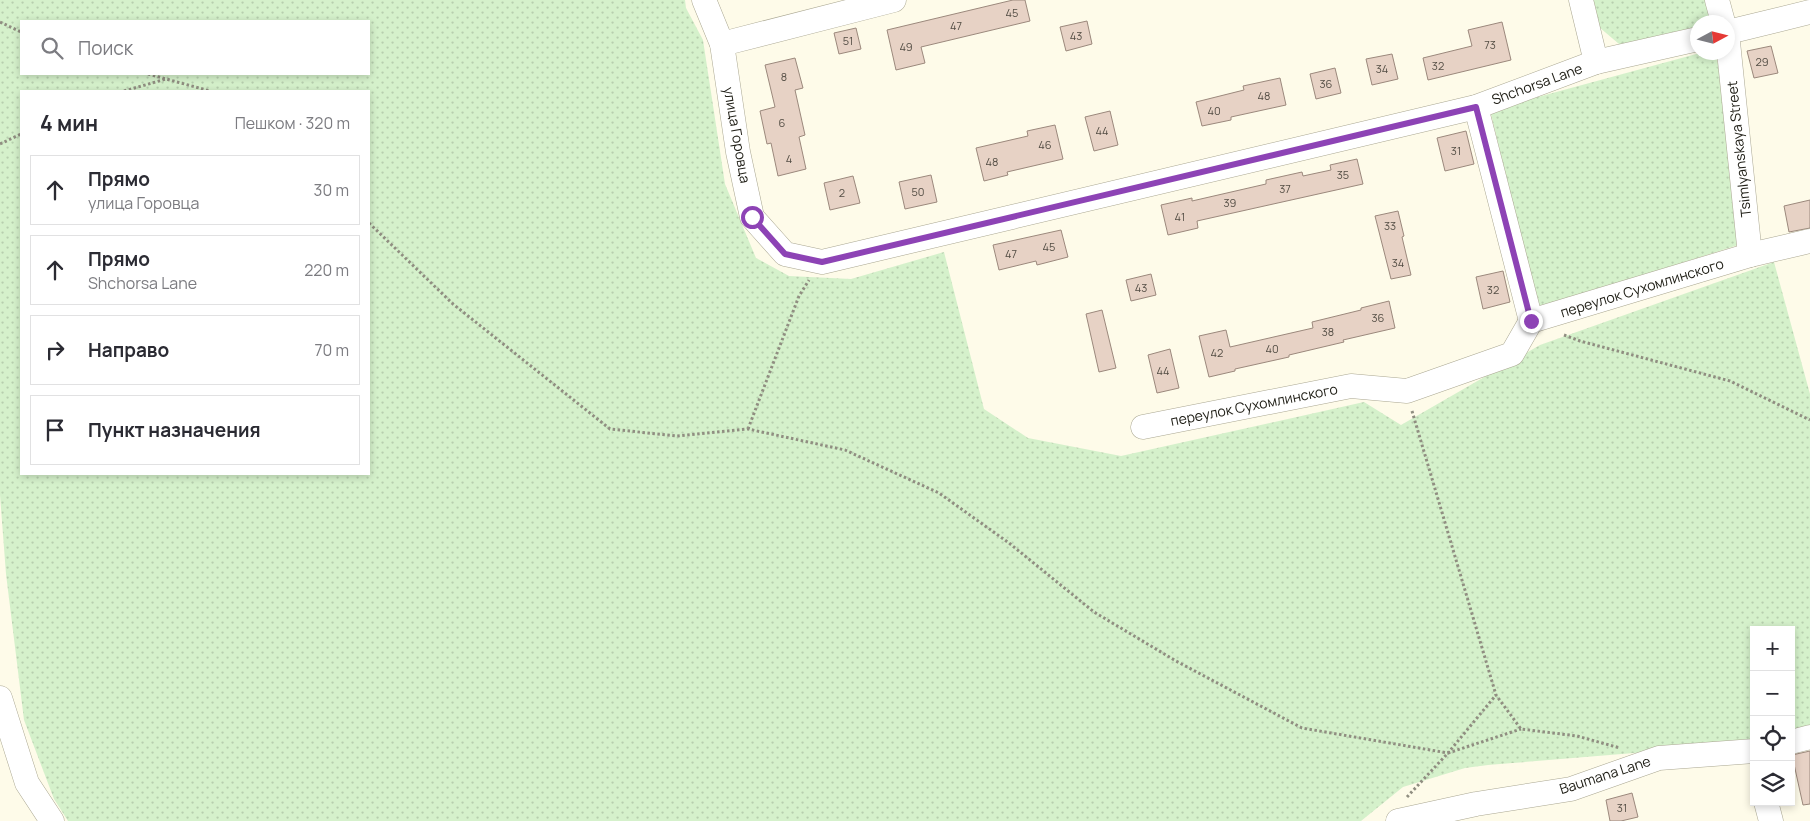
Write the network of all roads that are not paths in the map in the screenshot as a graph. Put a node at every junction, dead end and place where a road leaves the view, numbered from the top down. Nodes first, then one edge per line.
1 (704, 0) edge
2 (894, 0) edge
3 (1581, 0) edge
4 (1716, 0) edge
5 (1810, 12) edge
6 (1721, 15) edge
7 (1735, 30) edge
8 (1690, 41) edge
9 (722, 44) junction
10 (1730, 60) edge
11 (1596, 62) junction
12 (1476, 107) junction
13 (1810, 241) edge
14 (1750, 255) junction
15 (822, 262) joint
16 (1531, 321) junction
17 (1142, 427) dead end
18 (0, 698) edge
19 (1810, 737) edge
20 (1795, 741) edge
21 (1750, 751) edge
22 (1767, 806) edge
23 (1401, 811) edge
24 (52, 821) edge
25 (1770, 821) edge

1 - 9 street, улица Горовца
2 - 9 street
3 - 11 street
4 - 6 street
5 - 7 street
8 - 11 street, Shchorsa Lane
9 - 15 street, улица Горовца
10 - 14 street, Tsimlyanskaya Street
11 - 12 street, Shchorsa Lane
12 - 15 street, Shchorsa Lane
12 - 16 street
13 - 14 street, переулок Сухомлинского
14 - 16 street, переулок Сухомлинского
16 - 17 street, переулок Сухомлинского
18 - 24 street
19 - 20 street
21 - 23 street, Baumana Lane
22 - 25 street

